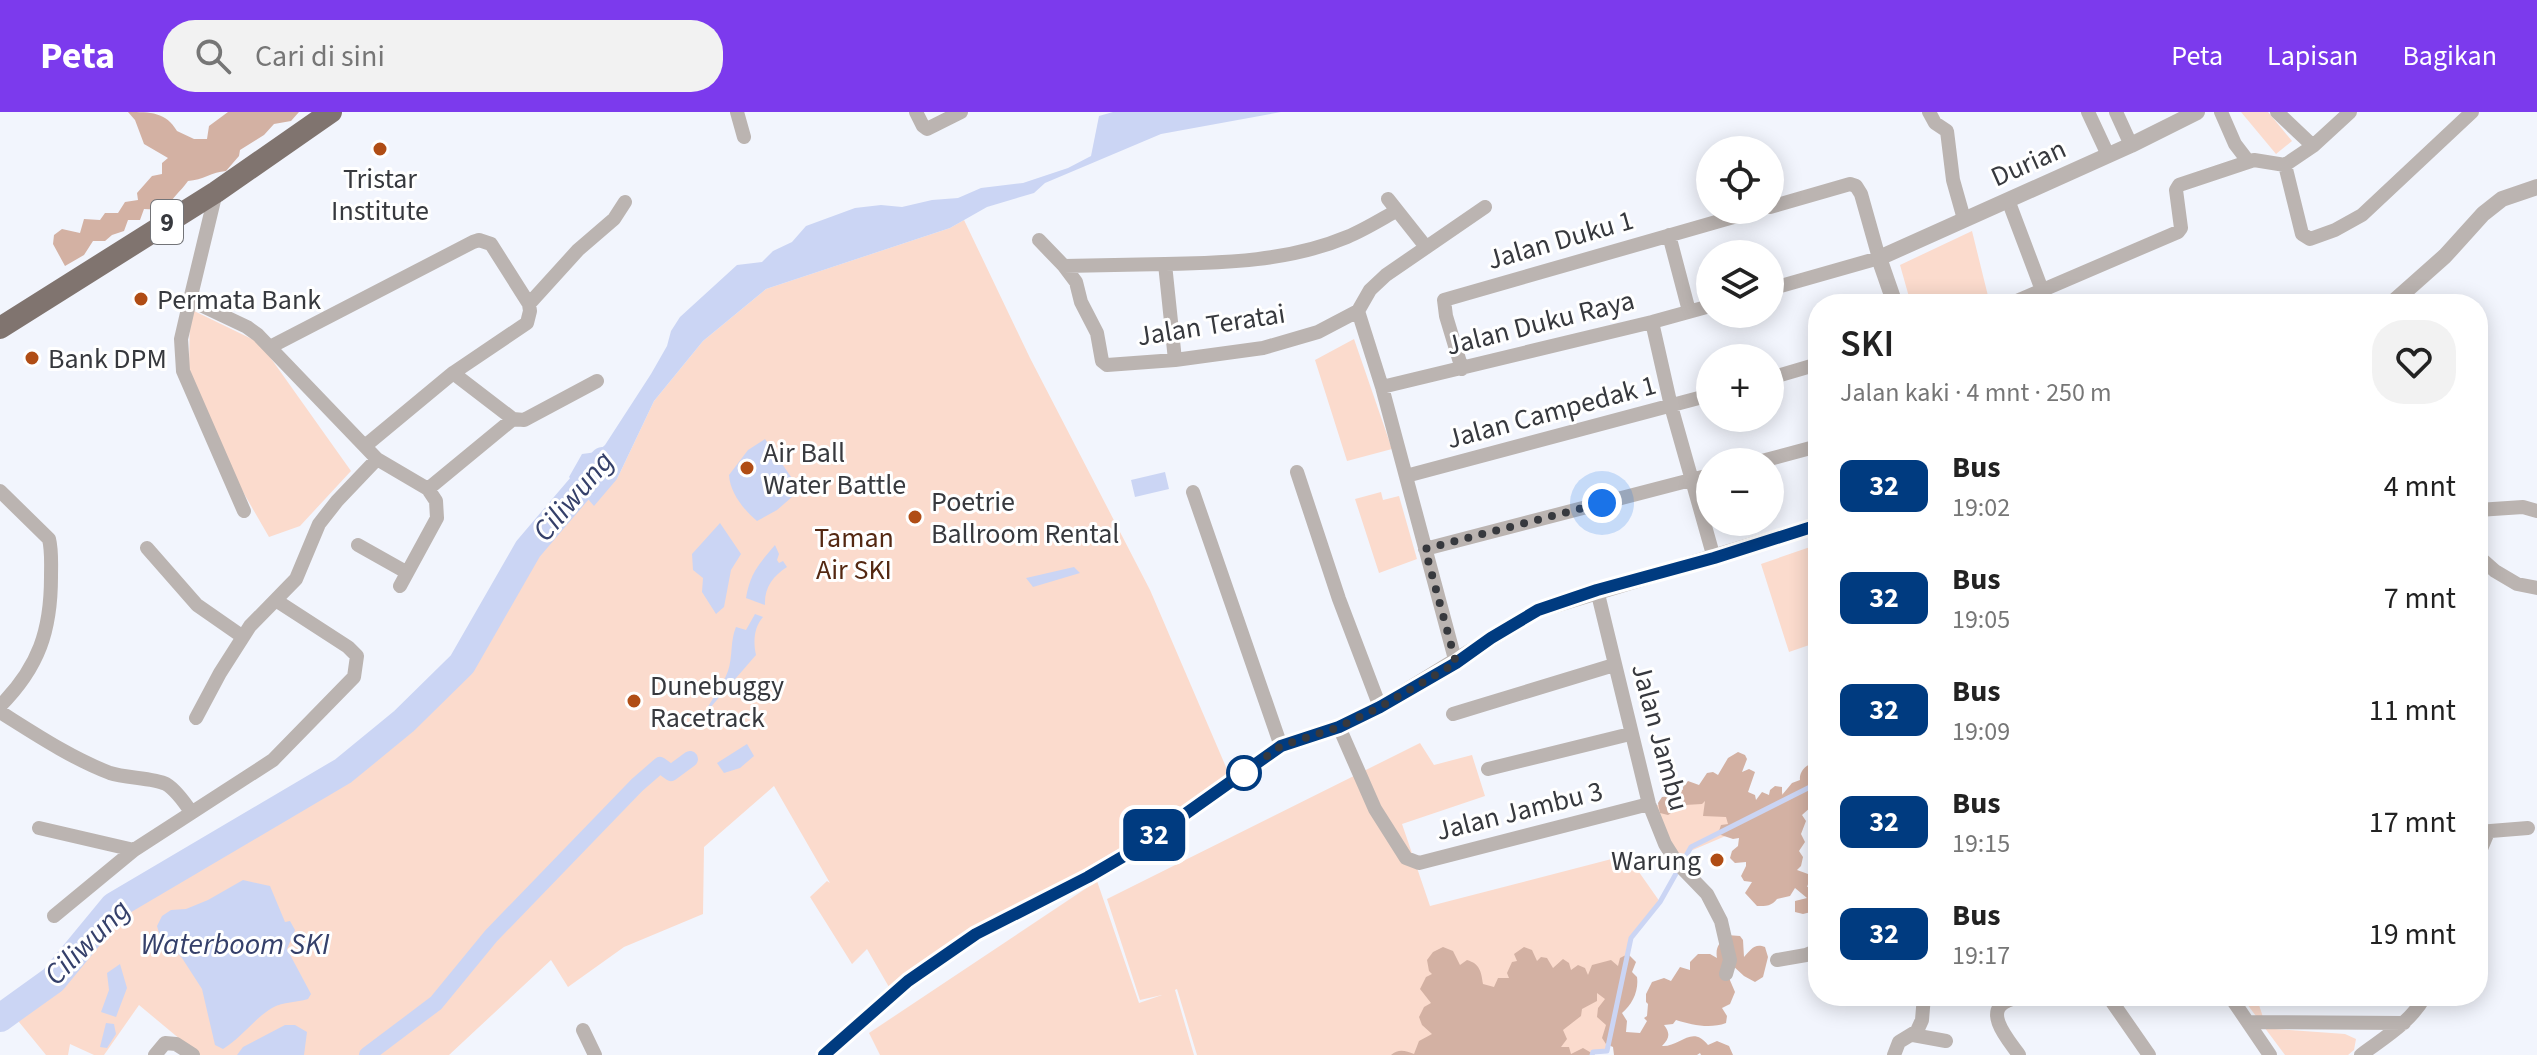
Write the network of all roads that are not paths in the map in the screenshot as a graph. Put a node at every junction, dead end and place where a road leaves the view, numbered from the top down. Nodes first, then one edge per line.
1 (331, 112) edge
2 (737, 112) edge
3 (916, 112) edge
4 (961, 112) edge
5 (1929, 112) edge
6 (2088, 112) edge
7 (2116, 112) edge
8 (2197, 112) edge
9 (2221, 112) edge
10 (2277, 112) edge
11 (2350, 112) edge
12 (2472, 112) edge
13 (744, 137) dead end
14 (2131, 145) junction
15 (2313, 146) junction
16 (2108, 155) junction
17 (2248, 161) junction
18 (2285, 165) junction
19 (2537, 187) edge
20 (216, 192) junction
21 (2008, 200) junction
22 (625, 202) dead end
23 (1784, 203) edge
24 (1485, 207) dead end
25 (1964, 219) junction
26 (1708, 224) edge
27 (1669, 235) junction
28 (1039, 240) dead end
29 (1426, 247) junction
30 (1879, 258) junction
31 (1165, 264) junction
32 (1064, 266) junction
33 (1784, 285) edge
34 (2042, 290) junction
35 (1892, 294) edge
36 (2033, 294) edge
37 (2044, 294) edge
38 (2402, 294) edge
39 (190, 300) junction
40 (529, 304) junction
41 (1696, 309) edge
42 (1358, 311) junction
43 (1689, 311) junction
44 (1652, 322) junction
45 (0, 328) edge
46 (272, 346) junction
47 (1175, 360) junction
48 (1808, 367) edge
49 (1462, 369) junction
50 (453, 373) junction
51 (1784, 374) edge
52 (597, 381) dead end
53 (1382, 387) junction
54 (1696, 399) edge
55 (1671, 406) junction
56 (513, 419) junction
57 (365, 446) junction
58 (1808, 449) edge
59 (1784, 455) edge
60 (377, 459) junction
61 (1297, 472) dead end
62 (1406, 476) junction
63 (1696, 479) edge
64 (1691, 480) junction
65 (428, 489) junction
66 (0, 491) edge
67 (1193, 492) dead end
68 (2488, 509) edge
69 (244, 511) dead end
70 (2537, 511) edge
71 (1808, 528) edge
72 (358, 545) dead end
73 (147, 548) dead end
74 (1425, 549) junction
75 (1714, 558) junction
76 (2488, 564) edge
77 (2537, 588) edge
78 (1597, 590) junction
79 (277, 601) junction
80 (243, 637) junction
81 (1456, 663) junction
82 (1614, 665) junction
83 (0, 706) edge
84 (1380, 707) junction
85 (0, 712) edge
86 (1453, 714) dead end
87 (196, 718) dead end
88 (1339, 727) junction
89 (1630, 734) junction
90 (1281, 746) junction
91 (1488, 769) dead end
92 (1649, 804) junction
93 (191, 812) junction
94 (39, 828) dead end
95 (2528, 828) dead end
96 (2488, 832) edge
97 (134, 850) junction
98 (54, 916) dead end
99 (1808, 954) edge
100 (1777, 960) dead end
101 (1726, 974) dead end
102 (1923, 1006) edge
103 (2000, 1006) edge
104 (2115, 1006) edge
105 (2237, 1006) edge
106 (2419, 1006) edge
107 (2248, 1022) junction
108 (2404, 1023) junction
109 (583, 1030) dead end
110 (1913, 1035) junction
111 (1946, 1041) dead end
112 (155, 1055) edge
113 (193, 1055) edge
114 (595, 1055) edge
115 (824, 1055) edge
116 (1894, 1055) edge
117 (2019, 1055) edge
118 (2149, 1055) edge
119 (2270, 1055) edge
120 (2361, 1055) edge

1 - 20 highway, 9
2 - 13 street
3 - 4 street
5 - 25 street
6 - 16 street
7 - 14 street
8 - 14 street, Durian
9 - 17 street
10 - 15 street
11 - 15 street
12 - 18 street
14 - 16 street, Durian
15 - 18 street
16 - 21 street, Durian
17 - 18 street
17 - 34 street
19 - 38 street
20 - 39 street
20 - 45 highway, 9
21 - 25 street, Durian
21 - 34 street
22 - 40 street
23 - 30 street
24 - 29 street, Jalan Teratai
25 - 30 street, Durian
26 - 27 street, Jalan Duku 1
27 - 43 street
27 - 49 street, Jalan Duku 1
28 - 32 street
29 - 31 street
29 - 42 street, Jalan Teratai
30 - 33 street
30 - 35 street
31 - 32 street
31 - 47 street
32 - 47 street, Jalan Teratai
34 - 36 street
34 - 37 street
39 - 46 street
39 - 69 street
40 - 46 street
40 - 50 street
41 - 43 street, Jalan Duku Raya
42 - 47 street, Jalan Teratai
42 - 53 street
43 - 44 street, Jalan Duku Raya
44 - 49 street, Jalan Duku Raya
44 - 55 street
46 - 57 street
48 - 51 street
49 - 53 street, Jalan Duku Raya
50 - 56 street
50 - 57 street
52 - 56 street
53 - 62 street
54 - 55 street, Jalan Campedak 1
55 - 62 street, Jalan Campedak 1
55 - 64 street
56 - 65 street
57 - 60 street
58 - 59 street
60 - 65 street
60 - 79 street
61 - 84 street
62 - 74 street
63 - 64 street
64 - 74 street
64 - 75 street
65 - 72 street
66 - 83 street
67 - 90 street
68 - 70 street
71 - 75 street
73 - 80 street
74 - 81 street
75 - 78 street
76 - 77 street
78 - 81 street
78 - 82 street, Jalan Jambu
79 - 80 street
79 - 93 street
80 - 87 street
81 - 84 street
82 - 86 street
82 - 89 street, Jalan Jambu
84 - 88 street
85 - 93 street
88 - 90 street
88 - 92 street, Jalan Jambu 3
89 - 91 street
89 - 92 street, Jalan Jambu
90 - 115 street
92 - 101 street, Jalan Jambu
93 - 97 street
94 - 97 street
95 - 96 street
97 - 98 street
99 - 100 street
102 - 110 street
103 - 117 street
104 - 118 street
105 - 107 street
106 - 108 street
107 - 108 street
107 - 119 street
108 - 120 street
109 - 114 street
110 - 111 street
110 - 116 street
112 - 113 street

